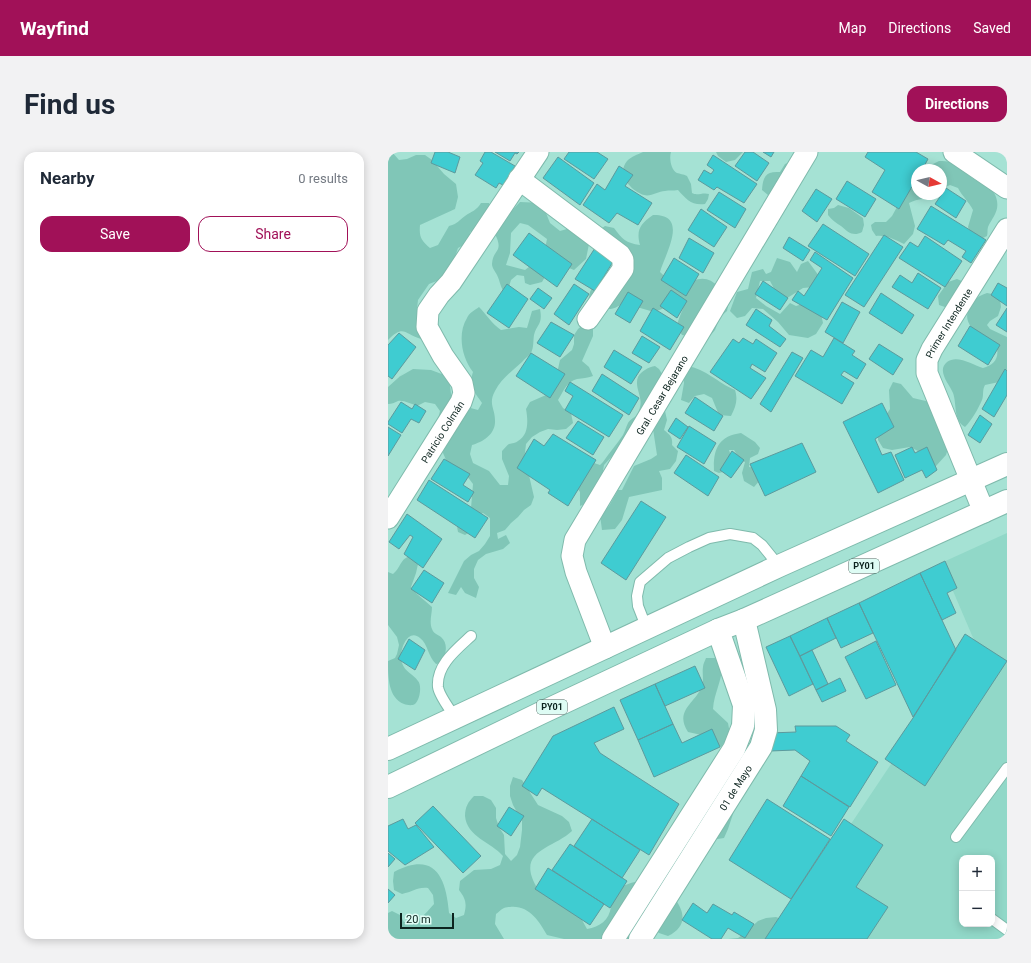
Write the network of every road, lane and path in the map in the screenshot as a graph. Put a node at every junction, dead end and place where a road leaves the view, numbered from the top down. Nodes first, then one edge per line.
1 (538, 152) edge
2 (807, 152) edge
3 (954, 152) edge
4 (520, 180) junction
5 (1007, 188) edge
6 (1007, 229) edge
7 (588, 319) dead end
8 (1007, 464) edge
9 (970, 481) junction
10 (1007, 501) edge
11 (984, 512) junction
12 (388, 518) edge
13 (779, 566) junction
14 (744, 620) junction
15 (647, 629) junction
16 (718, 630) junction
17 (472, 636) dead end
18 (605, 648) junction
19 (455, 717) junction
20 (388, 748) edge
21 (1007, 768) edge
22 (388, 787) edge
23 (956, 837) dead end
24 (995, 921) edge
25 (1007, 930) edge
26 (613, 939) edge
27 (640, 939) edge

1 - 4 street, Patricio Colmán
2 - 18 street, Gral. Cesar Bejarano
3 - 5 street
4 - 7 street
4 - 12 street, Patricio Colmán
6 - 9 street, Primer Intendente
8 - 9 main road
9 - 11 street, Primer Intendente
9 - 13 main road
10 - 11 main road, PY01
11 - 14 main road, PY01
13 - 15 main road
13 - 15 lane
14 - 16 main road, PY01
14 - 27 main road, 01 de Mayo
15 - 18 main road
16 - 22 main road, PY01
16 - 26 main road
17 - 19 lane
18 - 19 main road
19 - 20 main road
21 - 23 lane
24 - 25 lane

